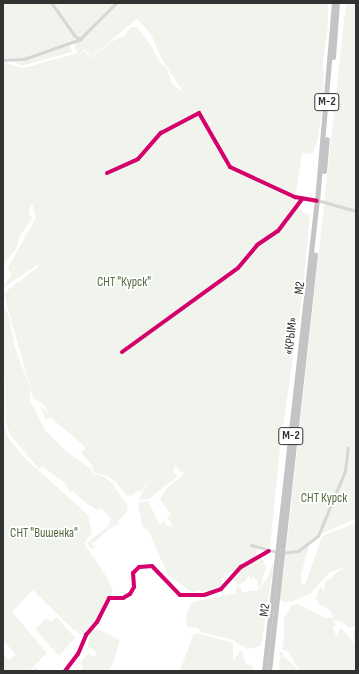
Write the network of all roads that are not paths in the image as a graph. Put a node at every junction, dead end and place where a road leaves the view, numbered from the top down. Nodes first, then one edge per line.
1 (52, 3) edge
2 (116, 3) edge
3 (334, 3) edge
4 (337, 3) edge
5 (82, 38) junction
6 (3, 60) edge
7 (107, 173) dead end
8 (302, 199) junction
9 (319, 201) junction
10 (356, 211) edge
11 (122, 352) dead end
12 (348, 448) dead end
13 (251, 545) dead end
14 (269, 551) junction
15 (280, 553) junction
16 (65, 671) edge
17 (264, 671) edge
18 (269, 671) edge

1 - 5 street
2 - 5 street
3 - 9 highway, «КРЫМ» / М-2
4 - 9 highway
5 - 6 street
7 - 8 street
8 - 9 street
8 - 11 street
9 - 10 street
9 - 15 highway, «КРЫМ» / М-2
12 - 15 street
13 - 14 street
14 - 15 street
14 - 16 street
15 - 17 highway, «КРЫМ» / М-2
15 - 18 highway, М2

